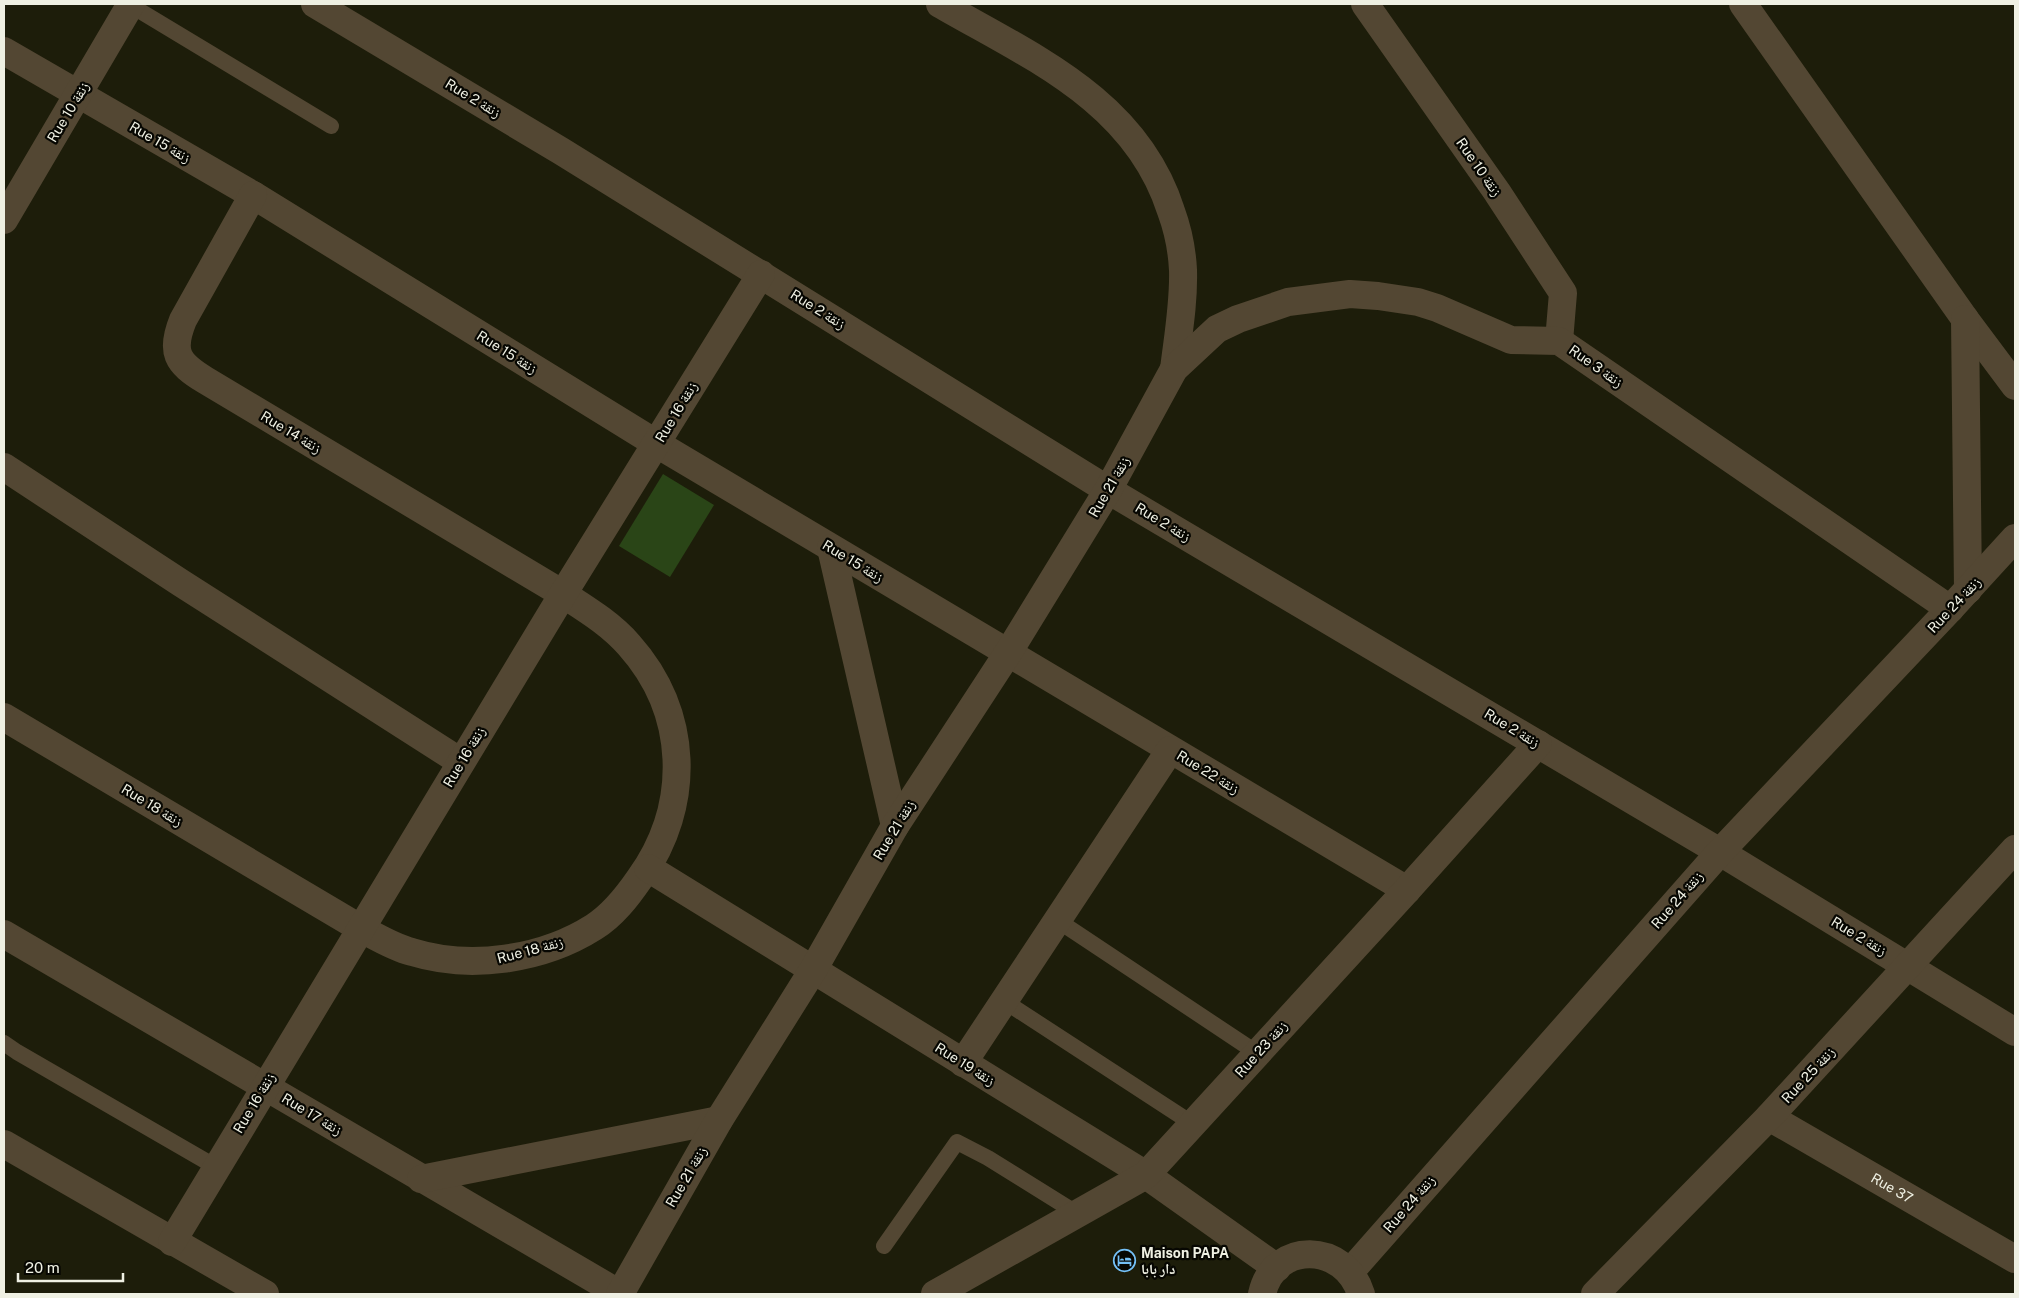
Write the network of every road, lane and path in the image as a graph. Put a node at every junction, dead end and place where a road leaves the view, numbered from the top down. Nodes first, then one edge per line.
1 (131, 4) edge
2 (315, 4) edge
3 (940, 4) edge
4 (1365, 4) edge
5 (1743, 4) edge
6 (4, 52) edge
7 (78, 96) junction
8 (331, 126) dead end
9 (252, 195) junction
10 (4, 220) edge
11 (761, 274) junction
12 (1965, 319) junction
13 (1560, 341) junction
14 (1174, 369) junction
15 (2015, 386) edge
16 (657, 444) junction
17 (4, 467) edge
18 (1108, 490) junction
19 (2015, 538) edge
20 (831, 548) junction
21 (563, 594) junction
22 (1959, 600) junction
23 (1008, 653) junction
24 (4, 717) edge
25 (1538, 744) junction
26 (1170, 750) junction
27 (461, 762) junction
28 (895, 826) junction
29 (2015, 849) edge
30 (1720, 852) junction
31 (648, 868) junction
32 (1408, 890) junction
33 (1057, 920) junction
34 (360, 928) junction
35 (4, 934) edge
36 (1909, 966) junction
37 (813, 970) junction
38 (1004, 1001) junction
39 (2015, 1032) edge
40 (4, 1042) edge
41 (1257, 1053) junction
42 (963, 1062) junction
43 (265, 1086) junction
44 (1769, 1117) junction
45 (719, 1120) junction
46 (1192, 1124) junction
47 (4, 1144) edge
48 (216, 1167) junction
49 (1146, 1175) junction
50 (421, 1178) junction
51 (1078, 1214) junction
52 (172, 1242) junction
53 (884, 1246) dead end
54 (2015, 1259) edge
55 (1277, 1268) junction
56 (1355, 1283) edge
57 (265, 1294) edge
58 (620, 1294) edge
59 (936, 1294) edge
60 (1262, 1294) edge
61 (1594, 1294) edge

1 - 7 street, Rue 10 زنقة
1 - 8 lane
2 - 11 street, Rue 2 زنقة
3 - 14 street
4 - 13 street, Rue 10 زنقة
5 - 12 street
6 - 7 street, Rue 15 زنقة
7 - 9 street, Rue 15 زنقة
7 - 10 street, Rue 10 زنقة
9 - 16 street, Rue 15 زنقة
9 - 21 street, Rue 14 زنقة
11 - 16 street, Rue 16 زنقة
11 - 18 street, Rue 2 زنقة
12 - 15 street
12 - 22 street
13 - 14 street, Rue 3 زنقة
13 - 22 street, Rue 3 زنقة
14 - 18 street, Rue 21 زنقة
16 - 20 street, Rue 15 زنقة
16 - 21 street, Rue 16 زنقة
17 - 27 street
18 - 23 street, Rue 21 زنقة
18 - 25 street, Rue 2 زنقة
19 - 22 street, Rue 24 زنقة
20 - 23 street, Rue 15 زنقة
20 - 28 street
21 - 27 street, Rue 16 زنقة
21 - 31 street, Rue 18 زنقة
22 - 30 street, Rue 24 زنقة
23 - 26 street, Rue 22 زنقة
23 - 28 street, Rue 21 زنقة
24 - 34 street, Rue 18 زنقة
25 - 30 street, Rue 2 زنقة
25 - 32 street, Rue 23 زنقة
26 - 32 street, Rue 22 زنقة
26 - 33 street
27 - 34 street, Rue 16 زنقة
28 - 37 street, Rue 21 زنقة
29 - 36 street, Rue 25 زنقة
30 - 36 street, Rue 2 زنقة
30 - 56 street, Rue 24 زنقة
31 - 34 street, Rue 18 زنقة
31 - 37 street, Rue 19 زنقة
32 - 41 street, Rue 23 زنقة
33 - 38 street
33 - 41 lane
34 - 43 street, Rue 16 زنقة
35 - 43 street, Rue 17 زنقة
36 - 39 street, Rue 2 زنقة
36 - 44 street, Rue 25 زنقة
37 - 42 street, Rue 19 زنقة
37 - 45 street, Rue 21 زنقة
38 - 42 street
38 - 46 lane
40 - 48 lane
41 - 46 street, Rue 23 زنقة
42 - 49 street, Rue 19 زنقة
43 - 48 street, Rue 16 زنقة
43 - 50 street, Rue 17 زنقة
44 - 54 street, Rue 37
44 - 61 street, Rue 25 زنقة
45 - 50 street
45 - 58 street, Rue 21 زنقة
46 - 49 street, Rue 23 زنقة
47 - 52 street
48 - 52 street, Rue 16 زنقة
49 - 51 street, Rue 23 زنقة
49 - 55 street, Rue 19 زنقة
50 - 58 street, Rue 17 زنقة
51 - 53 lane
51 - 59 street, Rue 23 زنقة
52 - 57 street
55 - 56 street
55 - 60 street

